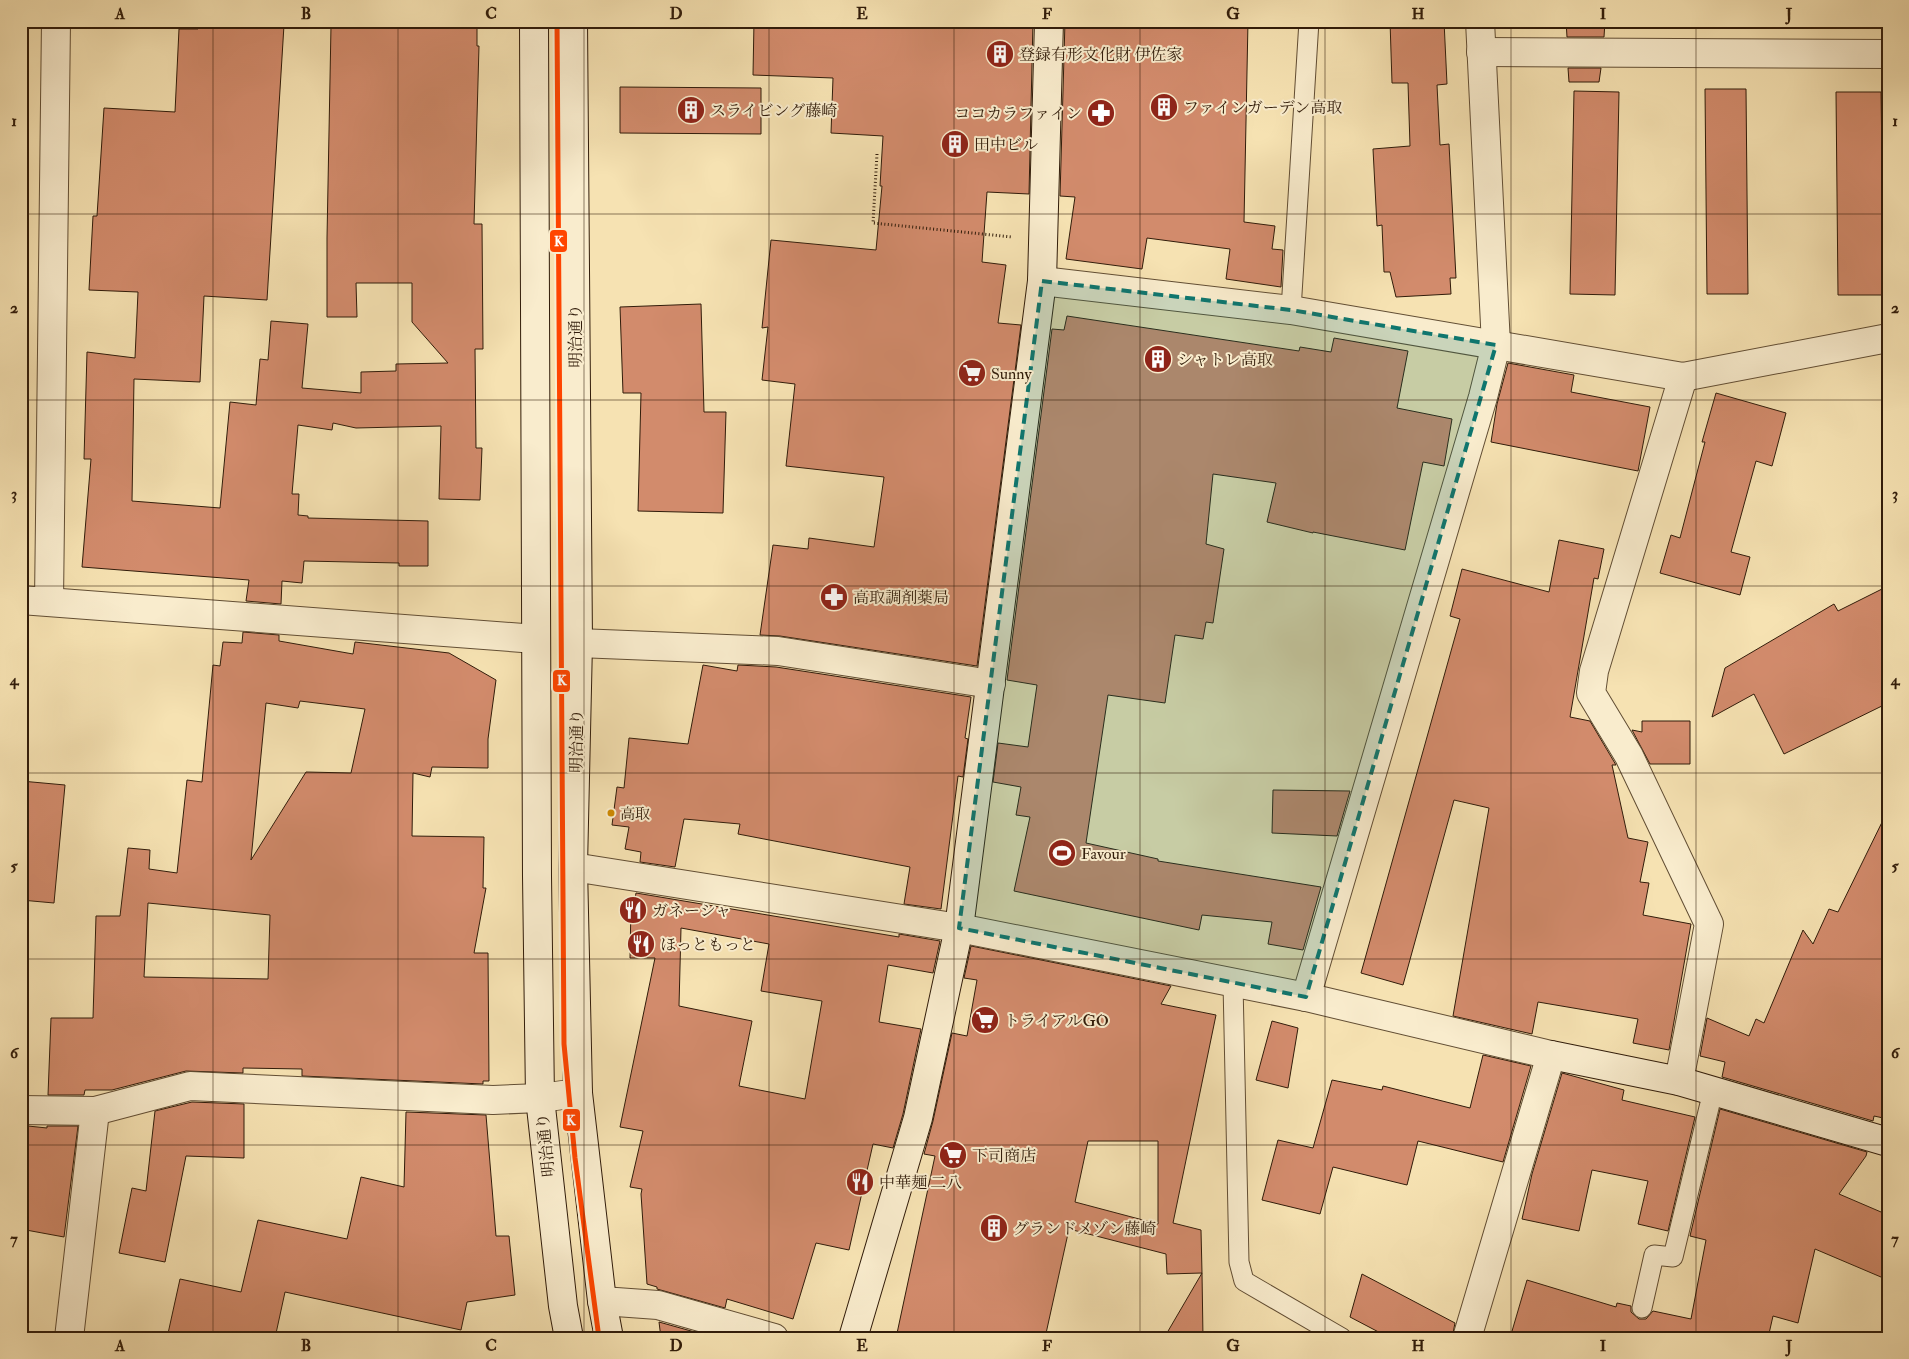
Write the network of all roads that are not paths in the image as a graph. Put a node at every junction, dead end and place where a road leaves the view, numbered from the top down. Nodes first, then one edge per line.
1 (56, 21) edge
2 (534, 21) edge
3 (573, 21) edge
4 (1049, 21) edge
5 (1309, 21) edge
6 (1480, 21) edge
7 (1481, 52) junction
8 (1888, 54) edge
9 (1042, 280) junction
10 (1291, 310) junction
11 (1888, 338) edge
12 (1496, 345) junction
13 (1683, 377) junction
14 (21, 600) edge
15 (49, 601) junction
16 (536, 639) junction
17 (578, 643) junction
18 (991, 684) junction
19 (573, 867) junction
20 (959, 928) junction
21 (1233, 982) junction
22 (1306, 997) junction
23 (1551, 1055) junction
24 (1679, 1081) junction
25 (1713, 1091) junction
26 (578, 1093) junction
27 (540, 1098) junction
28 (21, 1110) edge
29 (95, 1111) junction
30 (1888, 1142) edge
31 (602, 1301) junction
32 (1642, 1308) dead end
33 (69, 1338) edge
34 (569, 1338) edge
35 (609, 1338) edge
36 (774, 1338) edge
37 (854, 1338) edge
38 (1342, 1338) edge
39 (1467, 1338) edge

1 - 15 street
2 - 16 street, 明治通り
3 - 17 street, 明治通り
4 - 9 street
5 - 10 lane
6 - 7 street
7 - 8 street
7 - 12 street
9 - 10 street
9 - 18 street
10 - 12 street
11 - 13 street
12 - 13 street
12 - 22 street
13 - 24 street
14 - 15 street
15 - 16 street
16 - 27 street, 明治通り
17 - 18 street
17 - 19 street, 明治通り
18 - 20 street
19 - 20 street
19 - 26 street, 明治通り
20 - 21 street
20 - 37 street
21 - 22 street
21 - 38 lane
22 - 23 street
23 - 24 street
23 - 39 street
24 - 25 street
25 - 30 street
25 - 32 lane
26 - 27 street
26 - 31 street, 明治通り
27 - 29 street
27 - 34 street, 明治通り
28 - 29 street
29 - 33 street
31 - 35 street, 明治通り
31 - 36 street

